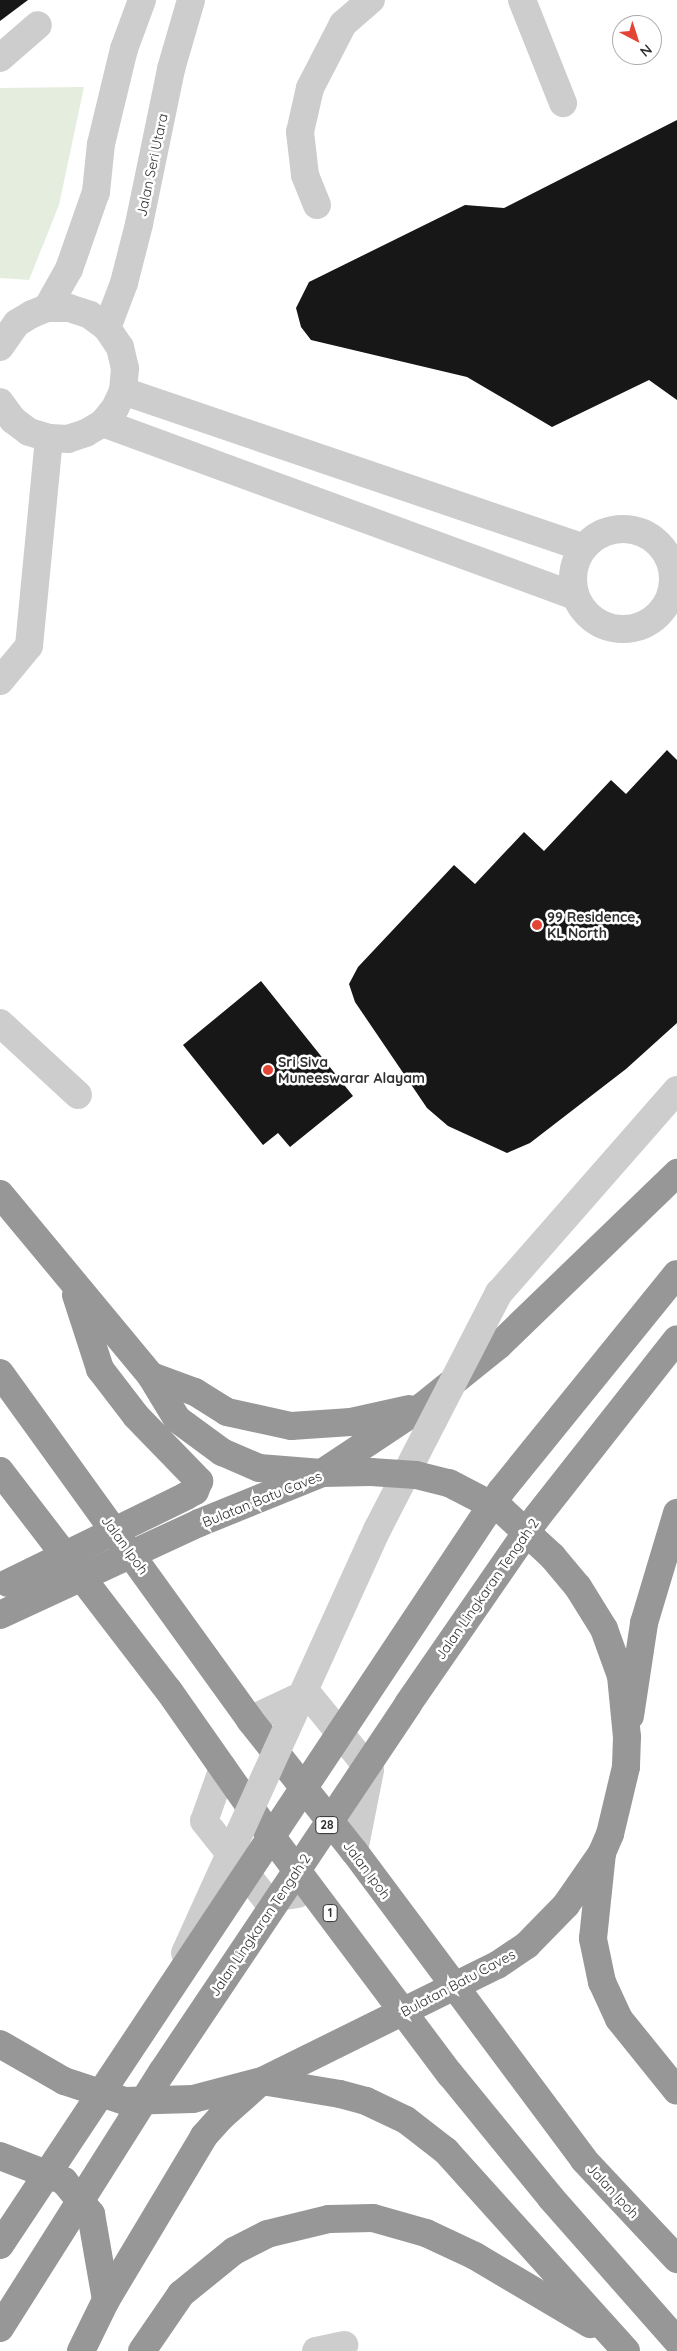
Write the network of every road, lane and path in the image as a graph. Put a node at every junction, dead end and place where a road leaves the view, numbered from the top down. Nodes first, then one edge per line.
1 (142, 0) edge
2 (191, 0) edge
3 (371, 0) edge
4 (522, 0) edge
5 (38, 25) dead end
6 (0, 58) edge
7 (563, 103) dead end
8 (317, 205) dead end
9 (47, 308) junction
10 (9, 319) edge
11 (107, 328) junction
12 (0, 347) edge
13 (123, 391) junction
14 (0, 402) edge
15 (103, 423) junction
16 (49, 438) junction
17 (668, 539) edge
18 (583, 548) junction
19 (674, 589) edge
20 (575, 596) junction
21 (0, 681) edge
22 (0, 1023) edge
23 (677, 1090) edge
24 (78, 1095) dead end
25 (677, 1173) edge
26 (0, 1194) edge
27 (677, 1274) edge
28 (71, 1279) junction
29 (677, 1339) edge
30 (0, 1372) edge
31 (151, 1376) junction
32 (423, 1406) junction
33 (0, 1471) edge
34 (322, 1473) junction
35 (677, 1513) edge
36 (4, 1584) edge
37 (0, 1614) edge
38 (250, 1720) junction
39 (627, 1737) junction
40 (222, 1768) junction
41 (354, 1851) junction
42 (602, 1853) junction
43 (314, 1892) junction
44 (171, 1983) junction
45 (0, 2044) edge
46 (262, 2081) junction
47 (677, 2091) edge
48 (0, 2156) edge
49 (0, 2245) edge
50 (677, 2259) edge
51 (106, 2300) junction
52 (0, 2328) edge
53 (677, 2341) edge
54 (344, 2345) dead end
55 (622, 2346) edge
56 (81, 2351) edge
57 (142, 2351) edge
58 (316, 2351) edge

1 - 9 street
2 - 11 street, Jalan Seri Utara
3 - 8 street
4 - 7 street
5 - 6 street
9 - 10 street
9 - 11 street
10 - 12 street
11 - 13 street
13 - 15 street
13 - 18 street
14 - 16 street
15 - 16 street
15 - 20 street
16 - 21 street
17 - 18 street
17 - 19 street
18 - 20 street
19 - 20 street
22 - 24 street
23 - 44 street, bridge
25 - 32 highway
26 - 28 highway
27 - 44 highway, bridge
28 - 31 highway
28 - 36 highway, bridge
29 - 52 highway, Jalan Lingkaran Tengah 2 / 28, bridge
30 - 38 highway, Jalan Ipoh
31 - 32 highway
31 - 34 highway
32 - 34 highway
33 - 40 highway, 1
34 - 37 highway, Bulatan Batu Caves, bridge
34 - 39 highway, Bulatan Batu Caves, bridge
35 - 39 highway
38 - 41 highway, Jalan Ipoh
38 - 41 street
39 - 42 highway, Bulatan Batu Caves, bridge
40 - 43 highway, 1
40 - 43 street
41 - 50 highway, Jalan Ipoh
42 - 46 highway, Bulatan Batu Caves, bridge
42 - 47 highway
43 - 53 highway, 1
44 - 49 highway, bridge
45 - 46 highway, Bulatan Batu Caves, bridge
46 - 51 highway
46 - 55 highway
48 - 51 highway
51 - 56 highway
54 - 58 street
55 - 57 highway

